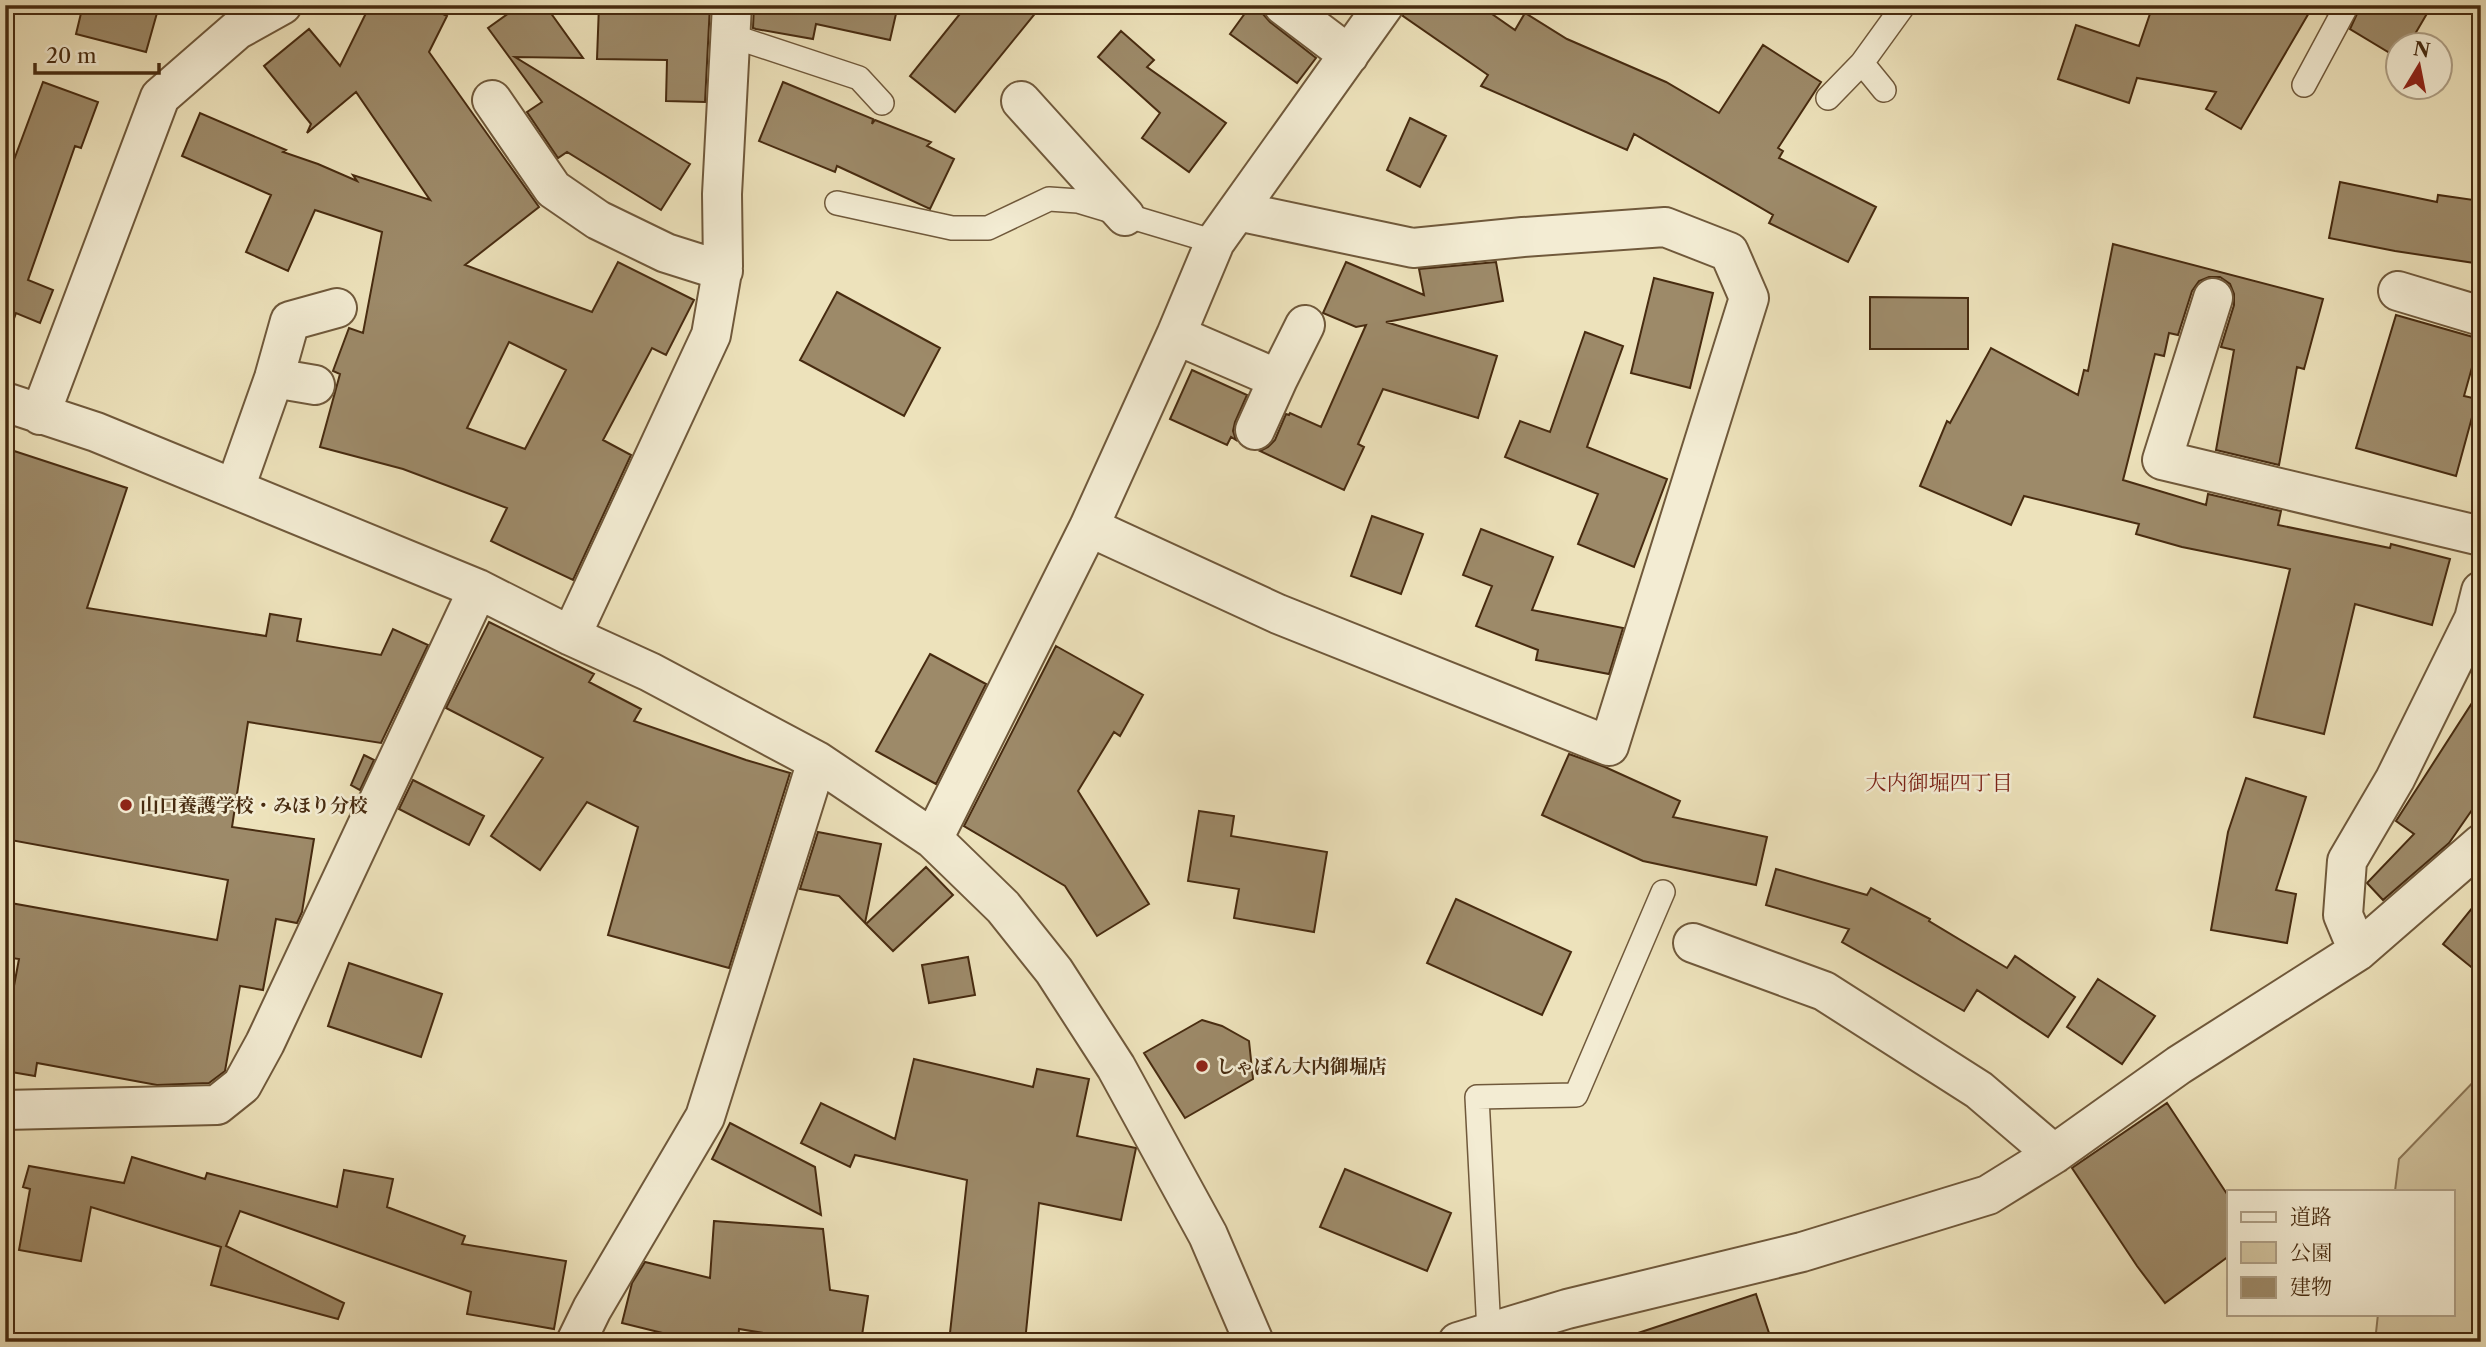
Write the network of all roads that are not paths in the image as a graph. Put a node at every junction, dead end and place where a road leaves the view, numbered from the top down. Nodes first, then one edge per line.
1 (282, 5) edge
2 (1283, 5) edge
3 (1384, 5) edge
4 (1904, 5) edge
5 (2347, 5) edge
6 (732, 21) edge
7 (1349, 55) junction
8 (1862, 63) junction
9 (2304, 85) dead end
10 (1884, 90) dead end
11 (1828, 98) dead end
12 (492, 100) dead end
13 (1021, 101) dead end
14 (882, 103) dead end
15 (837, 203) dead end
16 (1237, 211) junction
17 (1125, 216) junction
18 (1216, 242) junction
19 (723, 271) junction
20 (2398, 291) dead end
21 (2213, 298) dead end
22 (337, 308) dead end
23 (2481, 316) edge
24 (1305, 325) dead end
25 (1176, 335) junction
26 (274, 378) junction
27 (1278, 379) junction
28 (315, 385) dead end
29 (5, 402) edge
30 (40, 415) junction
31 (1255, 430) dead end
32 (235, 488) junction
33 (1089, 527) junction
34 (2481, 536) edge
35 (478, 589) junction
36 (2481, 591) edge
37 (571, 636) junction
38 (817, 761) junction
39 (933, 839) junction
40 (2481, 844) edge
41 (1663, 892) dead end
42 (1693, 943) dead end
43 (2358, 951) junction
44 (5, 1110) edge
45 (2053, 1154) junction
46 (1474, 1337) edge
47 (576, 1342) edge
48 (1254, 1342) edge

1 - 30 street
2 - 7 street
3 - 7 street
4 - 8 lane
5 - 9 lane
6 - 14 lane
6 - 19 street
7 - 16 street
8 - 10 lane
8 - 11 lane
12 - 19 street
13 - 17 street
15 - 17 lane
16 - 18 street
16 - 33 street
17 - 18 lane
18 - 25 street
19 - 37 street
20 - 23 street
21 - 34 street
22 - 26 street
24 - 27 street
25 - 27 street
25 - 33 street
26 - 28 street
26 - 32 street
27 - 31 street
29 - 30 street
30 - 32 street
32 - 35 street
33 - 39 street
35 - 37 street
35 - 44 street
36 - 43 street
37 - 38 street
38 - 39 street
38 - 47 street
39 - 48 street
40 - 43 street
41 - 46 lane
42 - 45 street
43 - 45 street
45 - 46 street

